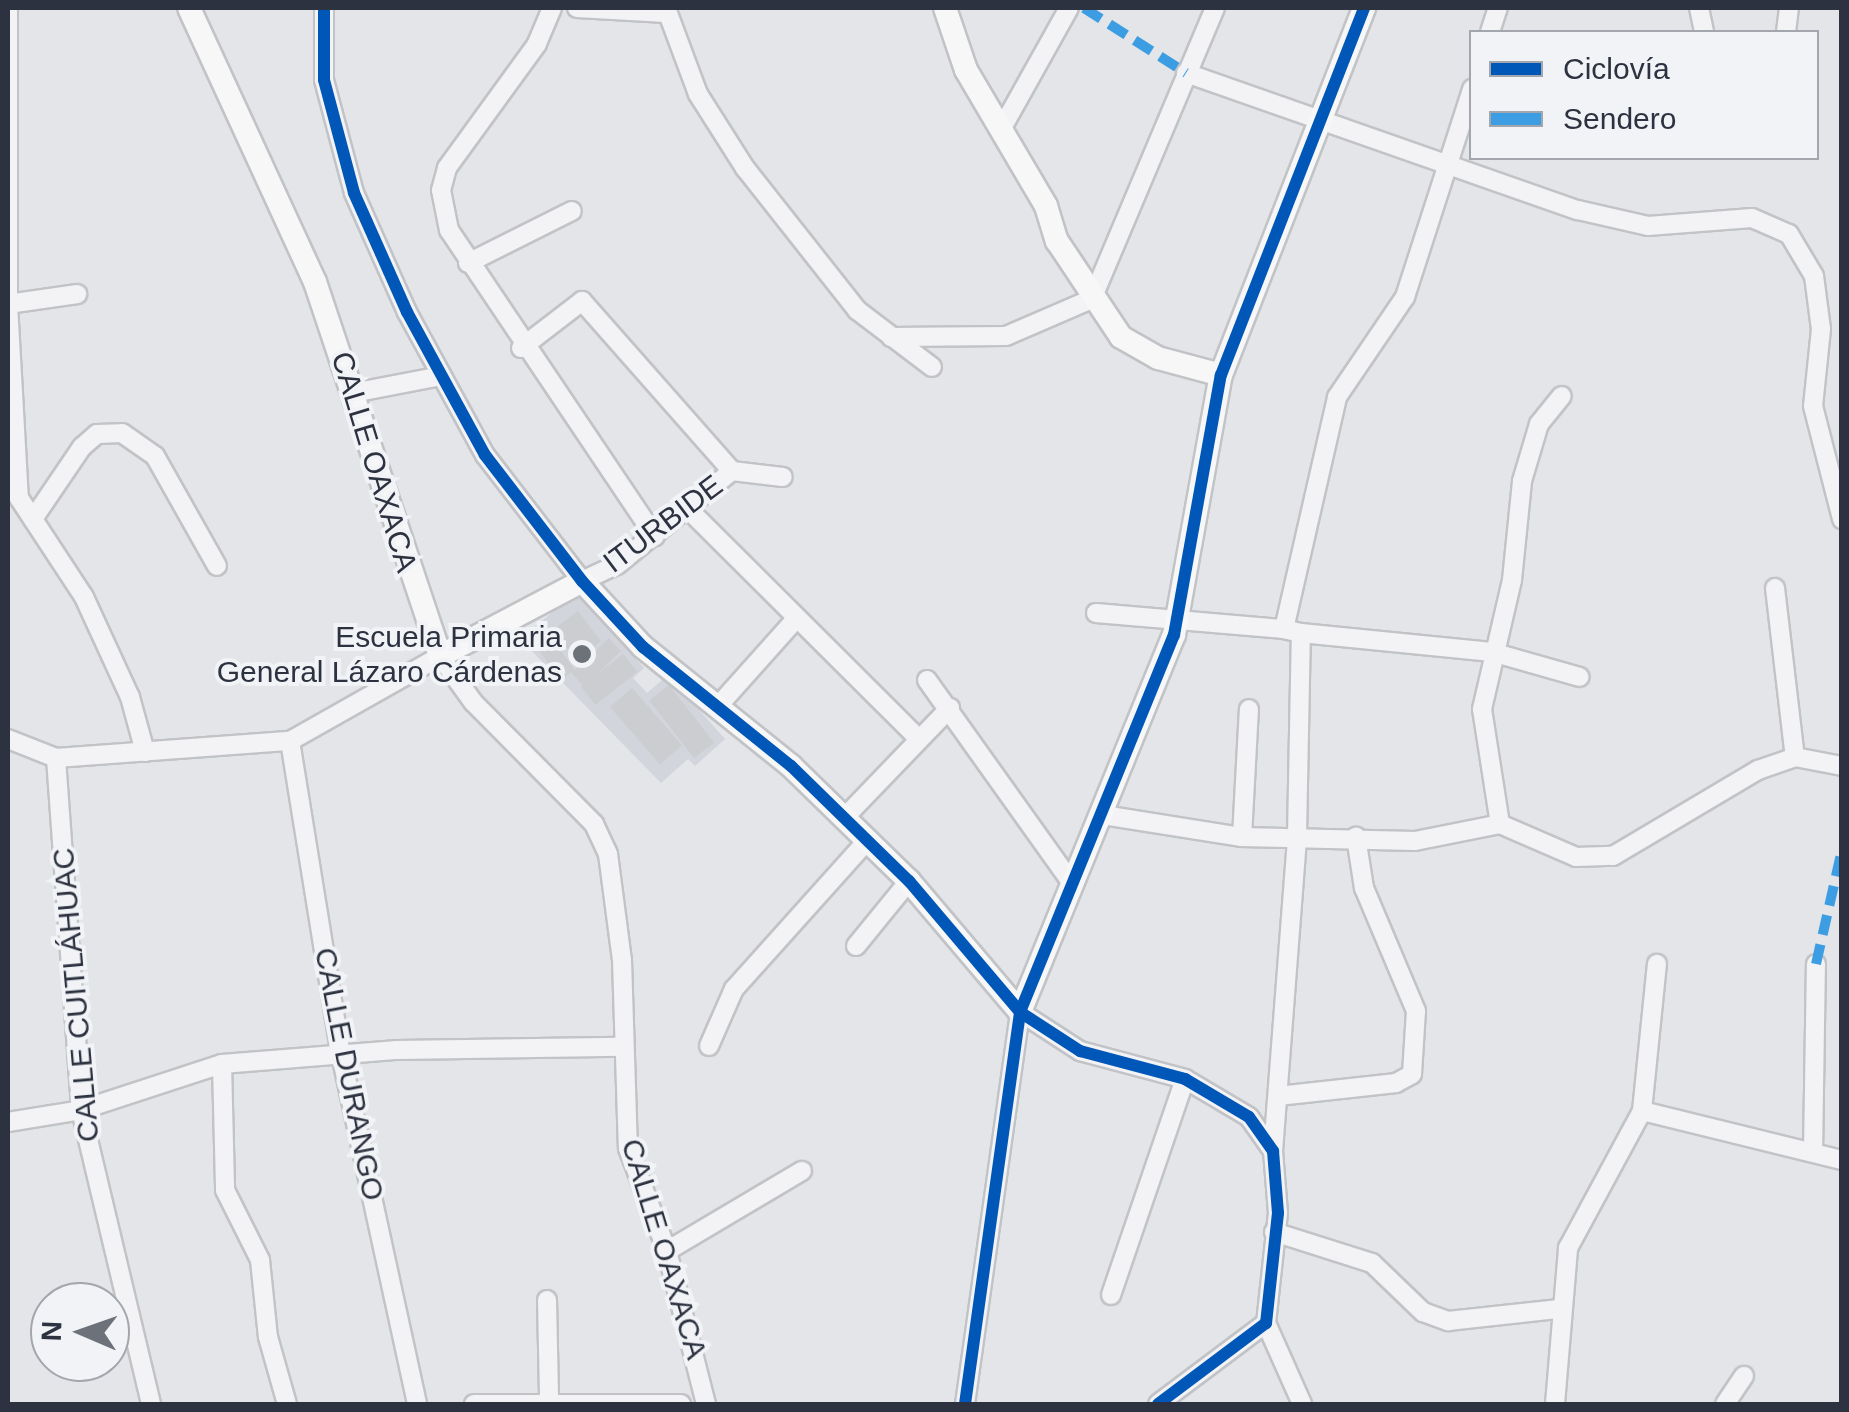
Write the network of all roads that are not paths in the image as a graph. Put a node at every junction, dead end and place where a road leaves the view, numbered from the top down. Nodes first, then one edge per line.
1 (8, 8) edge
2 (188, 8) edge
3 (324, 8) edge
4 (552, 8) edge
5 (577, 8) edge
6 (944, 8) edge
7 (1069, 8) edge
8 (1215, 8) edge
9 (1364, 8) edge
10 (666, 10) edge
11 (1186, 73) junction
12 (8, 80) edge
13 (1469, 98) edge
14 (1322, 114) junction
15 (1003, 126) junction
16 (1448, 161) junction
17 (572, 211) dead end
18 (468, 262) junction
19 (77, 294) dead end
20 (1092, 299) junction
21 (8, 304) edge
22 (891, 336) junction
23 (8, 337) edge
24 (521, 348) junction
25 (932, 367) dead end
26 (1221, 375) junction
27 (440, 376) junction
28 (353, 394) junction
29 (1562, 396) dead end
30 (732, 472) junction
31 (783, 477) dead end
32 (14, 501) edge
33 (688, 509) junction
34 (1842, 518) edge
35 (33, 519) junction
36 (655, 536) junction
37 (217, 566) dead end
38 (582, 581) junction
39 (1775, 588) dead end
40 (1096, 613) dead end
41 (796, 618) junction
42 (1177, 621) junction
43 (1292, 631) junction
44 (1492, 652) junction
45 (440, 656) junction
46 (1580, 677) dead end
47 (927, 680) dead end
48 (719, 705) junction
49 (950, 708) junction
50 (1248, 709) dead end
51 (918, 738) junction
52 (8, 739) edge
53 (290, 741) junction
54 (144, 752) junction
55 (1795, 757) junction
56 (56, 758) junction
57 (1842, 766) edge
58 (1103, 815) junction
59 (844, 818) junction
60 (1500, 824) junction
61 (1297, 836) junction
62 (1242, 837) junction
63 (1356, 838) junction
64 (866, 842) junction
65 (909, 881) junction
66 (1072, 883) junction
67 (856, 946) dead end
68 (1657, 964) dead end
69 (1816, 964) dead end
70 (1020, 1012) junction
71 (709, 1046) dead end
72 (622, 1047) junction
73 (341, 1055) junction
74 (222, 1064) junction
75 (1185, 1078) junction
76 (1278, 1096) junction
77 (81, 1110) junction
78 (1642, 1111) junction
79 (8, 1122) edge
80 (1273, 1151) junction
81 (1813, 1152) junction
82 (1842, 1160) edge
83 (802, 1171) dead end
84 (1274, 1232) junction
85 (668, 1251) junction
86 (1111, 1295) dead end
87 (547, 1300) dead end
88 (1559, 1310) junction
89 (1266, 1322) junction
90 (1744, 1376) dead end
91 (550, 1400) junction
92 (151, 1404) edge
93 (287, 1404) edge
94 (417, 1404) edge
95 (474, 1404) edge
96 (681, 1404) edge
97 (706, 1404) edge
98 (965, 1404) edge
99 (1158, 1404) edge
100 (1302, 1404) edge
101 (1555, 1404) edge
102 (1725, 1404) edge

1 - 12 street
2 - 28 street, CALLE OAXACA
3 - 27 street
4 - 18 street
5 - 10 street
6 - 15 street
7 - 15 street
8 - 11 street
9 - 14 street
10 - 22 street
11 - 14 street
11 - 20 street
12 - 21 street
13 - 16 street
14 - 16 street
14 - 26 street
15 - 20 street
16 - 34 street
16 - 43 street
17 - 18 street
18 - 24 street
19 - 21 street
20 - 22 street
20 - 26 street
21 - 23 street
22 - 25 street
23 - 32 street
24 - 30 street
24 - 36 street
26 - 42 street
27 - 28 street
27 - 38 street
28 - 45 street, CALLE OAXACA
29 - 44 street
30 - 31 street, ITURBIDE
30 - 33 street, ITURBIDE
32 - 35 street
33 - 36 street, ITURBIDE
33 - 41 street
35 - 37 street
35 - 54 street
36 - 38 street, ITURBIDE
38 - 45 street, ITURBIDE
38 - 48 street
39 - 55 street
40 - 42 street
41 - 48 street
41 - 51 street
42 - 43 street
42 - 58 street
43 - 44 street
43 - 61 street
44 - 46 street
44 - 60 street
45 - 53 street
45 - 72 street, CALLE OAXACA
47 - 49 street
48 - 59 street
49 - 51 street
49 - 66 street
50 - 62 street
51 - 59 street
52 - 56 street
53 - 54 street
53 - 73 street, CALLE DURANGO
54 - 56 street
55 - 57 street
55 - 60 street
56 - 77 street, CALLE CUITLÁHUAC
58 - 62 street
58 - 66 street
59 - 64 street
60 - 63 street
61 - 62 street
61 - 63 street
61 - 76 street
63 - 76 street
64 - 65 street
64 - 71 street
65 - 67 street
65 - 70 street
66 - 70 street
68 - 78 street
69 - 81 street
70 - 75 street
70 - 98 street
72 - 73 street
72 - 85 street, CALLE OAXACA
73 - 74 street
73 - 94 street, CALLE DURANGO
74 - 77 street
74 - 93 street
75 - 80 street
75 - 86 street
76 - 80 street
77 - 79 street
77 - 92 street, CALLE CUITLÁHUAC
78 - 81 street
78 - 88 street
80 - 84 street
81 - 82 street
83 - 85 street
84 - 88 street
84 - 89 street
85 - 97 street, CALLE OAXACA
87 - 91 street
88 - 101 street
89 - 99 street
89 - 100 street
90 - 102 street
91 - 95 street
91 - 96 street

